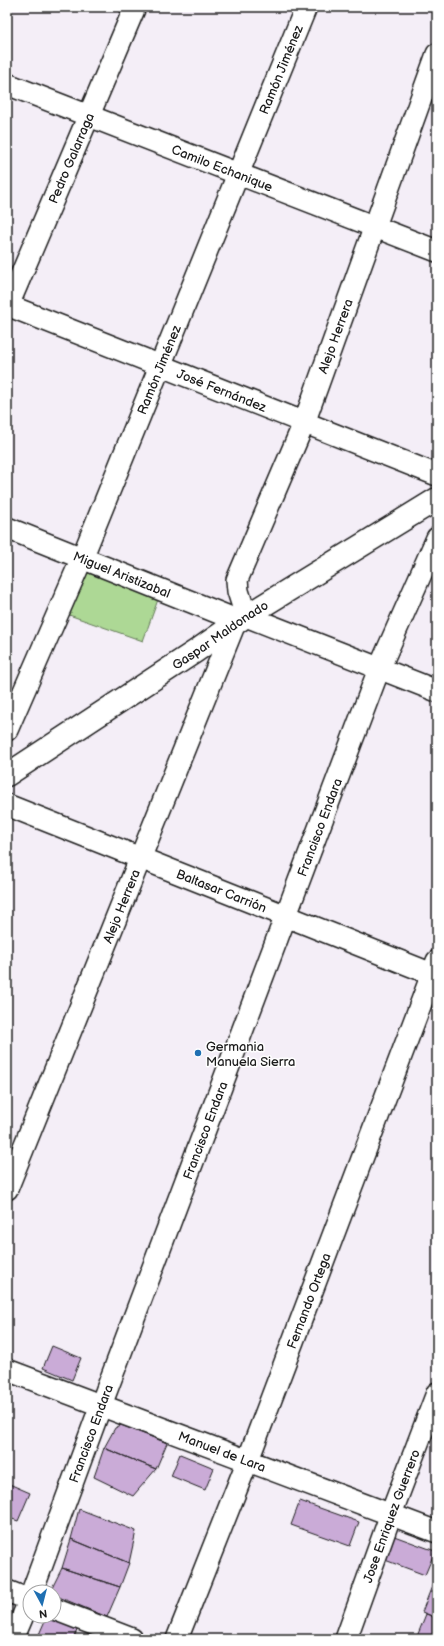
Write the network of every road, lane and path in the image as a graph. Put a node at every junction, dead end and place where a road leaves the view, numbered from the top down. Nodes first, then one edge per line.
1 (135, 7) edge
2 (306, 7) edge
3 (437, 54) edge
4 (7, 84) edge
5 (89, 116) junction
6 (238, 174) junction
7 (375, 227) junction
8 (437, 251) edge
9 (7, 306) edge
10 (160, 366) junction
11 (304, 423) junction
12 (437, 475) edge
13 (437, 499) edge
14 (7, 528) edge
15 (437, 538) edge
16 (82, 558) junction
17 (240, 620) junction
18 (379, 669) junction
19 (437, 691) edge
20 (7, 730) edge
21 (7, 776) edge
22 (7, 805) edge
23 (140, 858) junction
24 (286, 916) junction
25 (435, 970) edge
26 (7, 1189) edge
27 (7, 1370) edge
28 (437, 1393) edge
29 (101, 1405) junction
30 (248, 1460) junction
31 (391, 1514) junction
32 (437, 1532) edge
33 (35, 1584) edge
34 (7, 1591) edge
35 (22, 1596) edge
36 (62, 1612) edge
37 (22, 1618) edge
38 (13, 1639) edge
39 (132, 1639) edge
40 (177, 1639) edge
41 (346, 1639) edge

1 - 5 street, Pedro Galarraga
2 - 6 street, Ramón Jiménez
3 - 7 street, Alejo Herrera
4 - 5 street, Camilo Echanique
5 - 6 street, Camilo Echanique
5 - 9 street, Pedro Galarraga
6 - 7 street, Camilo Echanique
6 - 10 street, Ramón Jiménez
7 - 8 street, Camilo Echanique
7 - 11 street, Alejo Herrera
9 - 10 street, José Fernández
10 - 11 street, José Fernández
10 - 16 street, Ramón Jiménez
11 - 12 street, José Fernández
11 - 17 street, Alejo Herrera
13 - 17 street, Gaspar Maldonado
14 - 16 street, Miguel Aristizabal
15 - 18 street, Francisco Endara
16 - 17 street, Miguel Aristizabal
16 - 20 street, Ramón Jiménez
17 - 18 street, Miguel Aristizabal
17 - 21 street, Gaspar Maldonado
17 - 23 street, Alejo Herrera
18 - 19 street, Miguel Aristizabal
18 - 24 street, Francisco Endara
22 - 23 street, Baltasar Carrión
23 - 24 street, Baltasar Carrión
23 - 26 street, Alejo Herrera
24 - 25 street, Baltasar Carrión
24 - 29 street, Francisco Endara
25 - 30 street, Fernando Ortega
27 - 29 street, Manuel de Lara
28 - 31 street, Jose Enriquez Guerrero
29 - 30 street, Manuel de Lara
29 - 33 street, Francisco Endara
30 - 31 street, Manuel de Lara
30 - 40 street, Fernando Ortega
31 - 32 street, Manuel de Lara
31 - 41 street, Jose Enriquez Guerrero
34 - 35 street
36 - 39 street
37 - 38 street

